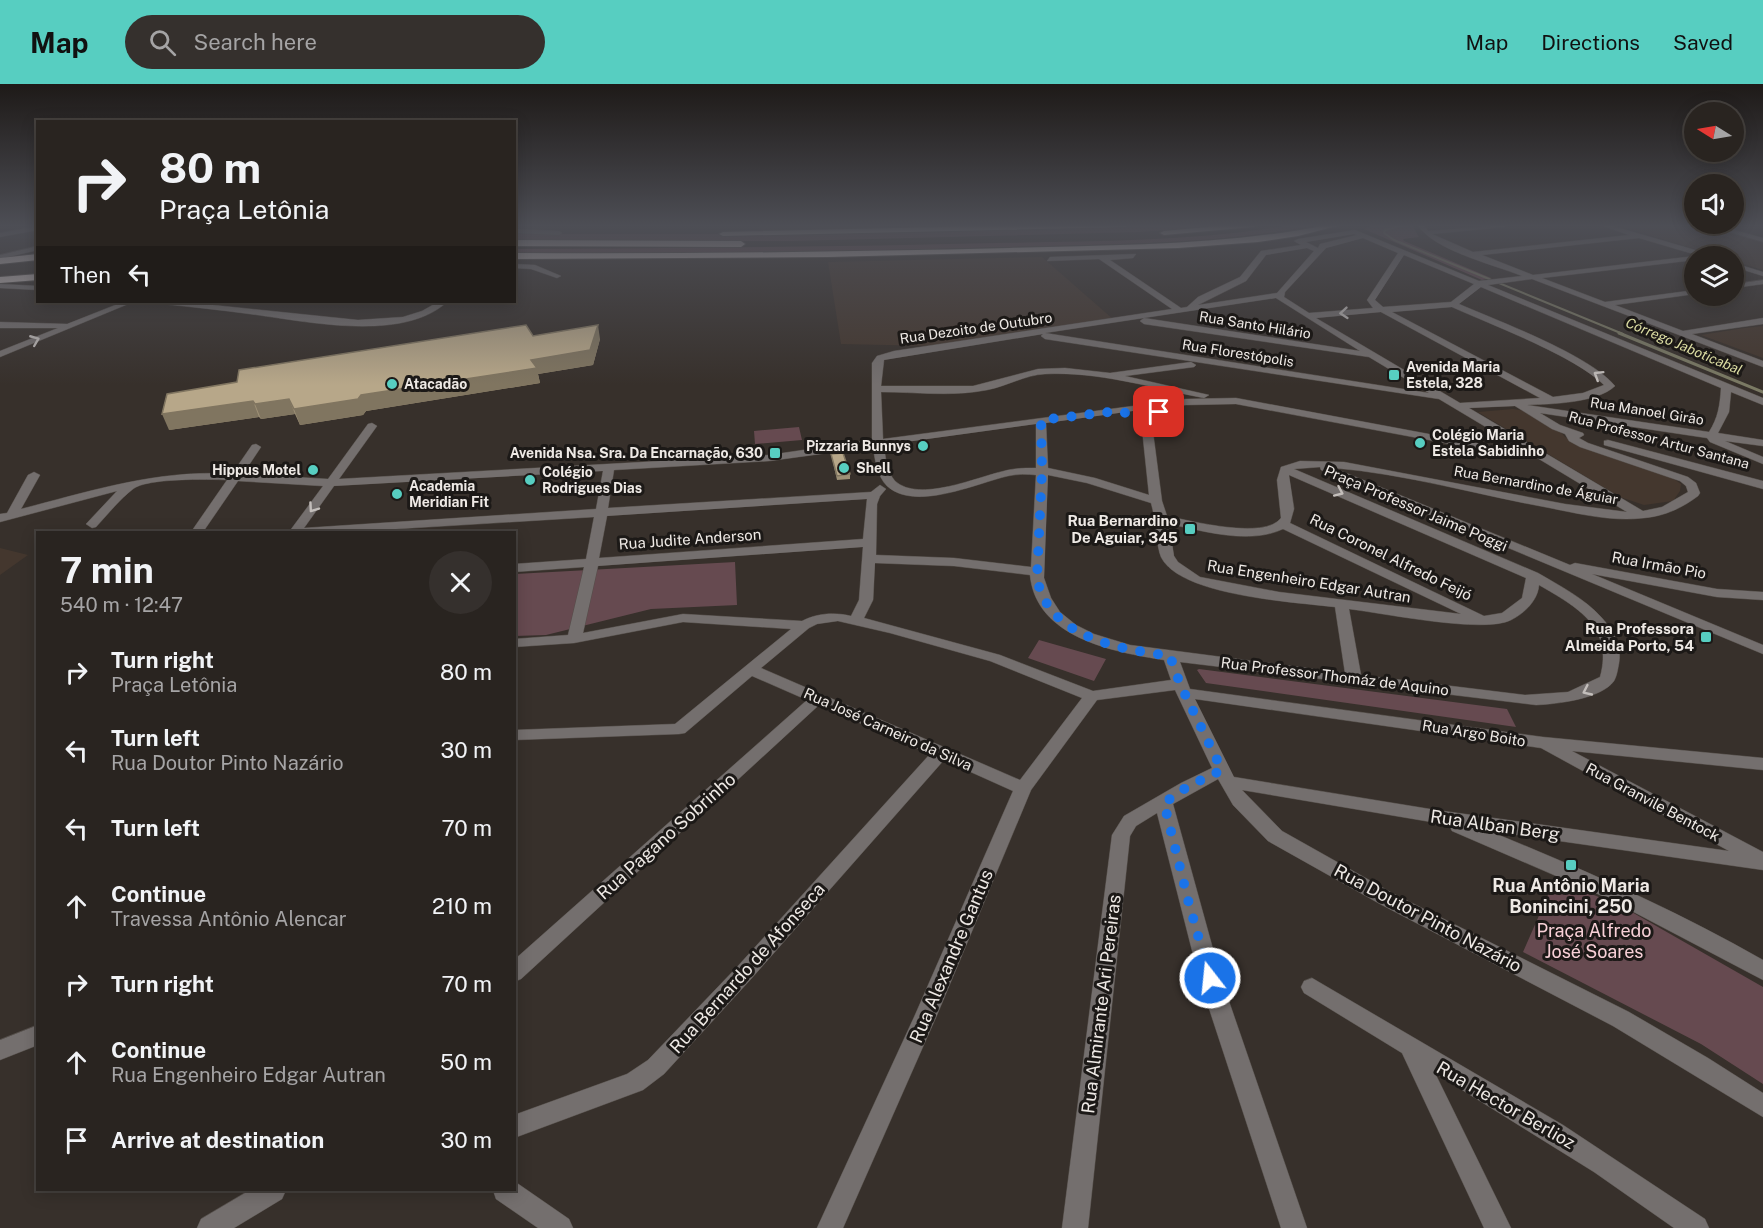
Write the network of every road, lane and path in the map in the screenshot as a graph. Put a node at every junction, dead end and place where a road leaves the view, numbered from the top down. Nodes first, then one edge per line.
1 (36, 278) edge
2 (1135, 278) edge
3 (1244, 278) edge
4 (1295, 278) edge
5 (1385, 278) edge
6 (1473, 278) edge
7 (1520, 278) edge
8 (1535, 278) edge
9 (1763, 282) edge
10 (1485, 283) junction
11 (3, 284) edge
12 (1744, 285) edge
13 (36, 288) edge
14 (1684, 293) edge
15 (1279, 296) junction
16 (1261, 300) junction
17 (127, 303) edge
18 (173, 303) edge
19 (441, 303) edge
20 (1287, 304) junction
21 (1453, 304) junction
22 (1605, 304) junction
23 (1380, 310) junction
24 (1184, 311) junction
25 (1307, 316) junction
26 (1132, 318) junction
27 (1763, 321) edge
28 (0, 325) edge
29 (71, 326) junction
30 (1030, 333) junction
31 (1681, 333) junction
32 (0, 354) edge
33 (1375, 357) junction
34 (1212, 362) junction
35 (1763, 364) edge
36 (1101, 375) junction
37 (1726, 386) junction
38 (1167, 388) junction
39 (876, 389) junction
40 (1442, 398) junction
41 (1551, 400) junction
42 (1236, 401) junction
43 (1763, 402) edge
44 (1173, 404) junction
45 (1457, 406) junction
46 (1523, 406) junction
47 (1145, 414) junction
48 (1041, 420) junction
49 (1488, 424) junction
50 (372, 426) dead end
51 (1570, 432) junction
52 (1711, 436) junction
53 (1448, 439) junction
54 (877, 442) junction
55 (1763, 443) edge
56 (256, 447) dead end
57 (1535, 453) junction
58 (1763, 460) edge
59 (1313, 463) junction
60 (609, 468) junction
61 (1285, 470) junction
62 (1042, 471) junction
63 (34, 475) dead end
64 (233, 477) junction
65 (888, 481) junction
66 (330, 483) junction
67 (131, 484) junction
68 (1763, 484) edge
69 (874, 495) junction
70 (1156, 501) junction
71 (601, 512) junction
72 (6, 516) edge
73 (1642, 516) junction
74 (1162, 519) junction
75 (92, 524) dead end
76 (1283, 524) junction
77 (413, 529) edge
78 (198, 531) edge
79 (297, 531) edge
80 (335, 531) edge
81 (868, 543) junction
82 (868, 559) junction
83 (592, 563) junction
84 (1549, 563) junction
85 (516, 568) edge
86 (1038, 572) junction
87 (1533, 576) junction
88 (1763, 596) edge
89 (1341, 604) junction
90 (856, 620) junction
91 (1484, 620) junction
92 (804, 625) junction
93 (574, 639) junction
94 (516, 643) edge
95 (1763, 650) edge
96 (1170, 656) junction
97 (752, 670) junction
98 (1354, 679) junction
99 (1182, 688) junction
100 (1092, 696) junction
101 (817, 699) junction
102 (516, 735) edge
103 (1543, 743) junction
104 (941, 753) junction
105 (1763, 764) edge
106 (1225, 776) junction
107 (1023, 788) junction
108 (1164, 803) junction
109 (1436, 817) junction
110 (1536, 830) junction
111 (1549, 862) junction
112 (1763, 862) edge
113 (516, 971) edge
114 (1763, 971) edge
115 (1312, 987) dead end
116 (36, 1036) edge
117 (1411, 1049) junction
118 (0, 1050) edge
119 (1763, 1106) edge
120 (516, 1126) edge
121 (271, 1191) edge
122 (506, 1191) edge
123 (210, 1228) edge
124 (560, 1228) edge
125 (830, 1228) edge
126 (1076, 1228) edge
127 (1294, 1228) edge
128 (1497, 1228) edge
129 (1696, 1228) edge

1 - 11 highway
2 - 24 street
3 - 24 street
4 - 15 street
5 - 23 street
6 - 10 street
7 - 10 street
8 - 22 street
9 - 12 street
10 - 21 street
10 - 37 street
11 - 13 street
14 - 22 street
15 - 16 street, Rua Dezoito de Outubro
15 - 20 street
16 - 20 street, Rua Dezoito de Outubro
16 - 24 street, Rua Dezoito de Outubro
17 - 29 street
18 - 19 street
20 - 25 street
21 - 23 street
41 -> 21 street
22 - 31 street
23 -> 25 street
23 - 41 street
24 - 26 street, Rua Dezoito de Outubro
25 - 33 street
26 - 30 street, Rua Dezoito de Outubro
26 - 33 street, Rua Santo Hilário
27 - 31 street
28 - 29 street
32 -> 29 street
30 - 34 street, Rua Florestópolis
30 - 39 street, Rua Dezoito de Outubro
31 - 35 street
33 - 40 street
34 - 36 street
34 - 40 street, Rua Florestópolis
36 - 38 street
36 - 39 street
37 - 43 street
37 - 52 street
38 - 42 street
38 - 44 street
39 - 54 street
40 - 45 street
41 - 46 street
42 - 44 street
42 - 53 street
44 - 47 street
45 - 46 street
45 - 49 street
46 - 51 street, Rua Professor Artur Santana
46 - 52 street, Rua Manoel Girão
47 - 48 street
47 - 70 street, Rua Engenheiro Edgar Autran
48 - 54 street
48 - 62 street, Rua Professor Thomáz de Aquino
49 - 53 street
49 - 57 street
50 - 66 street
51 - 68 street, Rua Professor Artur Santana
51 - 73 street
52 - 55 street, Rua Manoel Girão
52 - 58 street
53 - 57 street
54 - 60 street
54 - 65 street
56 - 64 street
57 - 73 street
59 - 61 street, Rua Bernardino de Águiar
59 - 73 street, Rua Bernardino de Águiar
59 - 84 street, Praça Professor Jaime Poggi
60 - 66 street
60 - 71 street
61 - 76 street
61 -> 87 street, Praça Professor Jaime Poggi
62 - 65 street
62 - 70 street
62 - 86 street, Rua Professor Thomáz de Aquino
63 - 72 street
64 - 66 street
64 - 67 street
64 - 78 street
65 - 69 street
66 -> 79 street
67 - 72 street
67 - 75 street
69 - 71 street
69 - 81 street
70 - 74 street, Rua Engenheiro Edgar Autran
71 - 77 street
71 - 83 street
74 - 76 street
74 - 89 street, Rua Engenheiro Edgar Autran
76 - 91 street, Rua Coronel Alfredo Feijó
77 - 80 street
81 - 82 street
81 - 83 street, Rua Judite Anderson
82 - 86 street
82 - 90 street
83 - 85 street, Rua Judite Anderson
83 - 93 street
84 - 87 street
84 - 88 street, Rua Irmão Pio
84 - 95 street
86 - 96 street, Rua Professor Thomáz de Aquino
87 - 91 street, Rua Engenheiro Edgar Autran
87 -> 98 street, Rua Professor Thomáz de Aquino
89 - 91 street, Rua Engenheiro Edgar Autran
89 - 98 street
90 - 92 street
90 - 100 street
92 - 93 street
92 - 97 street
93 - 94 street
96 - 98 street, Rua Professor Thomáz de Aquino
96 - 99 street, Rua Doutor Pinto Nazário
97 - 101 street, Rua José Carneiro da Silva
97 - 102 street
99 - 100 street, Rua Argo Boito
99 - 103 street, Rua Argo Boito
99 - 106 street, Rua Doutor Pinto Nazário
100 - 107 street, Rua Alexandre Gantus
101 - 104 street, Rua José Carneiro da Silva
101 - 113 street, Rua Pagano Sobrinho
103 - 105 street, Rua Argo Boito
103 - 112 street, Rua Granvile Bentock
104 - 107 street, Rua José Carneiro da Silva
104 - 120 street, Rua Bernardo de Afonseca
106 - 108 street, Rua Almirante Ari Pereiras
106 - 109 street, Rua Alban Berg
106 - 119 street, Rua Doutor Pinto Nazário
107 - 125 street, Rua Alexandre Gantus
108 - 126 street, Rua Almirante Ari Pereiras
108 - 127 street
109 - 110 street, Rua Alban Berg
109 - 111 street
110 - 111 street
110 - 112 street, Rua Alban Berg
111 - 114 street
115 - 117 street, Rua Hector Berlioz
116 - 118 street
117 - 128 street
117 - 129 street, Rua Hector Berlioz
121 - 123 street
122 - 124 street

